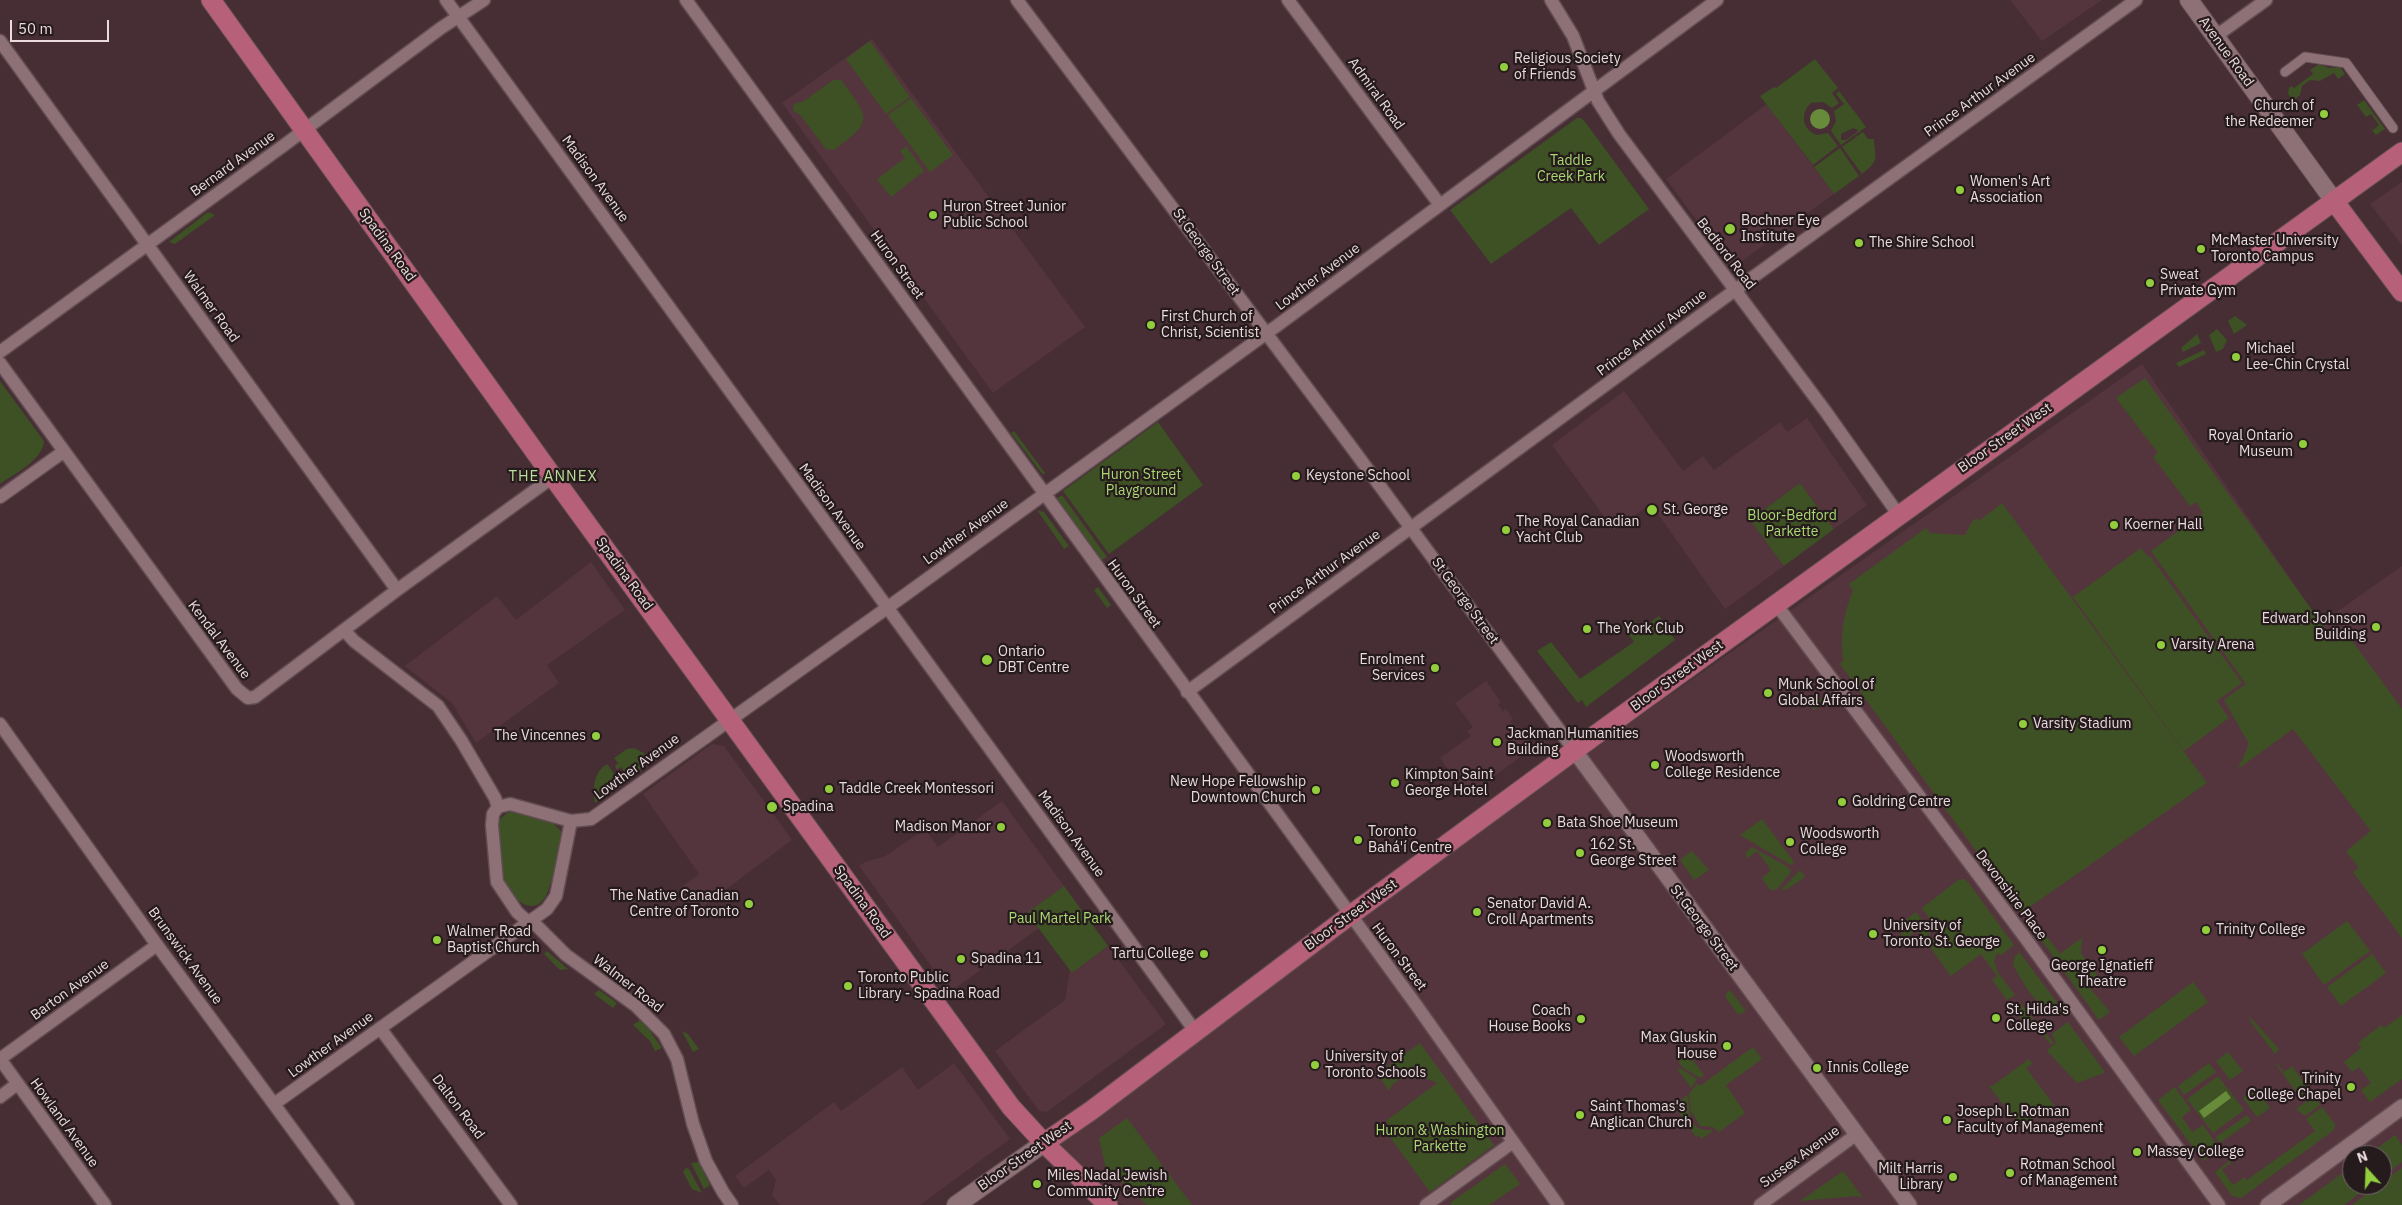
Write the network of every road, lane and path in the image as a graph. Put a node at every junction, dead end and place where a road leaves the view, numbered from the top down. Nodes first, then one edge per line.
1 (211, 0) edge
2 (446, 0) edge
3 (484, 0) edge
4 (686, 0) edge
5 (1018, 0) edge
6 (1288, 0) edge
7 (1551, 0) edge
8 (1717, 0) edge
9 (2136, 0) edge
10 (2189, 0) edge
11 (2266, 0) edge
12 (458, 17) junction
13 (2216, 36) junction
14 (0, 41) edge
15 (2285, 72) dead end
16 (1594, 90) junction
17 (2393, 128) dead end
18 (305, 130) junction
19 (2402, 152) edge
20 (2334, 201) junction
21 (1440, 205) junction
22 (148, 245) junction
23 (1734, 290) junction
24 (2402, 292) edge
25 (1265, 333) junction
26 (0, 352) edge
27 (0, 363) edge
28 (63, 452) junction
29 (553, 477) junction
30 (1043, 494) junction
31 (0, 497) edge
32 (1898, 514) junction
33 (1411, 528) junction
34 (397, 590) junction
35 (1776, 604) junction
36 (887, 608) junction
37 (344, 630) junction
38 (1187, 692) junction
39 (729, 719) junction
40 (0, 724) edge
41 (1574, 750) junction
42 (498, 807) junction
43 (571, 821) junction
44 (1350, 916) junction
45 (528, 922) junction
46 (157, 945) junction
47 (380, 1028) junction
48 (1195, 1031) junction
49 (0, 1059) edge
50 (17, 1084) junction
51 (0, 1096) edge
52 (274, 1104) junction
53 (2401, 1109) edge
54 (1857, 1134) junction
55 (1044, 1142) junction
56 (1512, 1142) junction
57 (105, 1205) edge
58 (348, 1205) edge
59 (511, 1205) edge
60 (732, 1205) edge
61 (956, 1205) edge
62 (1108, 1205) edge
63 (1426, 1205) edge
64 (1558, 1205) edge
65 (1760, 1205) edge
66 (1909, 1205) edge
67 (2219, 1205) edge
68 (2268, 1205) edge

1 - 18 main road, Spadina Road
2 - 12 street, Madison Avenue
3 - 12 street, Bernard Avenue
4 - 30 street, Huron Street
5 - 25 street, St George Street
6 - 21 street, Admiral Road
7 - 16 street, Bedford Road
8 - 16 street, Lowther Avenue
9 - 23 street, Prince Arthur Avenue
10 - 13 main road, Avenue Road
11 - 13 street
12 - 18 street, Bernard Avenue
12 - 36 street, Madison Avenue
13 - 20 main road, Avenue Road
14 - 22 street, Walmer Road
15 - 17 street
16 - 21 street, Lowther Avenue
16 - 23 street, Bedford Road
18 - 22 street, Bernard Avenue
18 - 29 main road, Spadina Road
19 - 20 main road, Bloor Street West
20 - 24 main road
20 - 32 main road, Bloor Street West
21 - 25 street, Lowther Avenue
22 - 26 street, Bernard Avenue
22 - 34 street, Walmer Road
23 - 32 street, Bedford Road
23 - 33 street, Prince Arthur Avenue
25 - 30 street, Lowther Avenue
25 - 33 street, St George Street
27 - 28 street, Kendal Avenue
28 - 31 street
28 - 37 street, Kendal Avenue
29 - 34 street, Kendal Avenue
29 - 39 main road, Spadina Road
30 - 36 street, Lowther Avenue
30 - 38 street, Huron Street
32 - 35 main road, Bloor Street West
33 - 38 street, Prince Arthur Avenue
33 - 41 street, St George Street
34 - 37 street, Kendal Avenue
35 - 41 main road, Bloor Street West
35 - 67 street, Devonshire Place
36 - 39 street, Lowther Avenue
36 - 48 street, Madison Avenue
37 - 42 street
38 - 44 street, Huron Street
39 - 43 street, Lowther Avenue
39 - 55 main road, Spadina Road
40 - 46 street, Brunswick Avenue
41 - 44 main road, Bloor Street West
41 - 54 street, St George Street
42 - 43 street
42 - 45 street, Walmer Road
43 - 45 street, Lowther Avenue
44 - 48 main road, Bloor Street West
44 - 56 street, Huron Street
45 - 47 street, Lowther Avenue
45 - 60 street, Walmer Road
46 - 49 street, Barton Avenue
46 - 52 street, Brunswick Avenue
47 - 52 street, Lowther Avenue
47 - 59 street, Dalton Road
48 - 55 main road, Bloor Street West
49 - 50 street, Howland Avenue
50 - 51 street
50 - 57 street, Howland Avenue
52 - 58 street, Brunswick Avenue
53 - 68 street
54 - 65 street, Sussex Avenue
54 - 66 street, St George Street
55 - 61 main road, Bloor Street West
55 - 62 main road, Spadina Road
56 - 63 street
56 - 64 street, Huron Street

